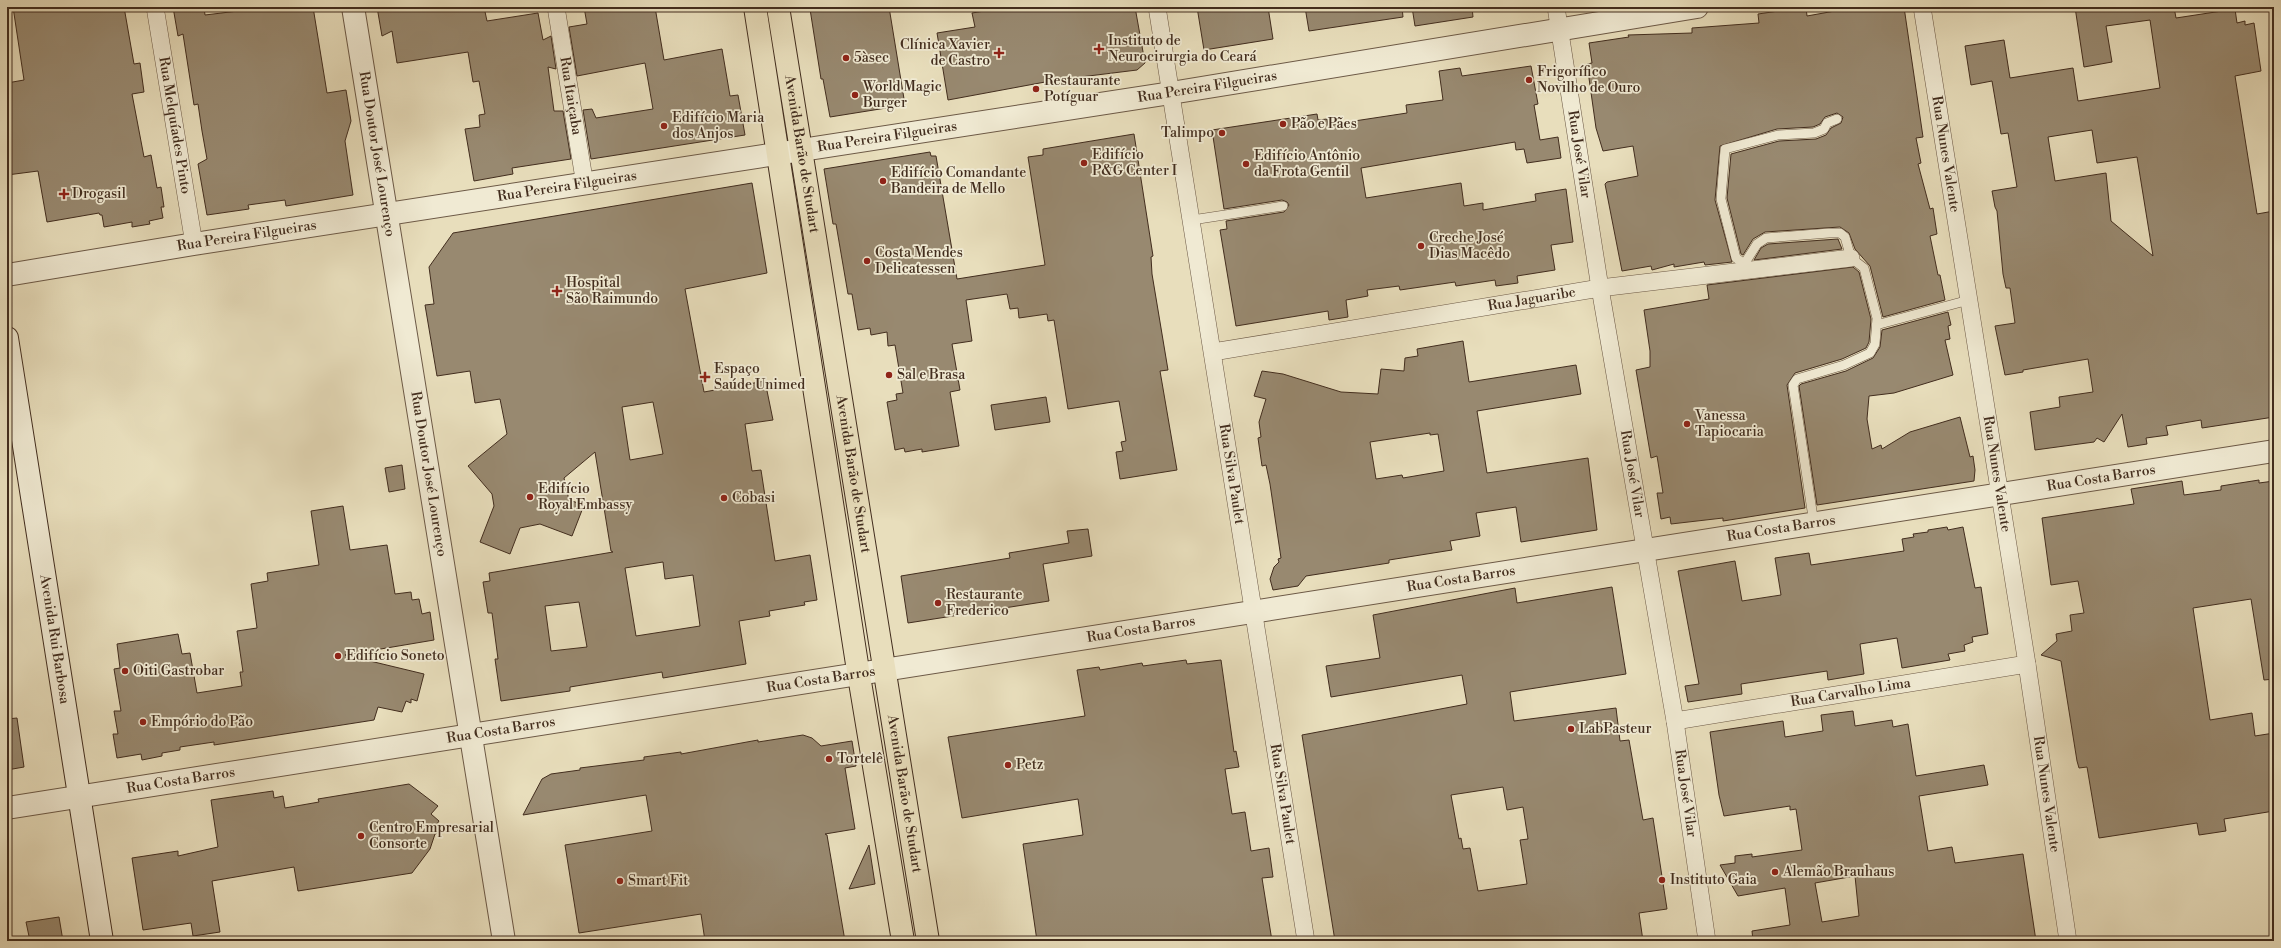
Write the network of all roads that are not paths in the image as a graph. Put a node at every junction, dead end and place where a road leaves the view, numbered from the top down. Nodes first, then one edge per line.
1 (155, 7) edge
2 (353, 7) edge
3 (556, 7) edge
4 (755, 7) edge
5 (778, 7) edge
6 (1157, 7) edge
7 (1556, 7) edge
8 (1697, 7) edge
9 (1922, 7) edge
10 (1560, 29) junction
11 (1171, 93) junction
12 (1837, 119) dead end
13 (801, 151) junction
14 (779, 154) junction
15 (585, 185) junction
16 (1283, 206) dead end
17 (385, 214) junction
18 (1192, 220) junction
19 (194, 244) junction
20 (1851, 258) junction
21 (1741, 268) junction
22 (7, 276) edge
23 (1600, 288) junction
24 (1969, 300) junction
25 (1876, 325) junction
26 (7, 338) edge
27 (1213, 352) junction
28 (2274, 451) edge
29 (2000, 494) junction
30 (1814, 524) junction
31 (1647, 550) junction
32 (1253, 613) junction
33 (2027, 664) junction
34 (884, 670) junction
35 (858, 674) junction
36 (1675, 721) junction
37 (471, 735) junction
38 (80, 796) junction
39 (7, 808) edge
40 (102, 941) edge
41 (504, 941) edge
42 (903, 941) edge
43 (928, 941) edge
44 (1306, 941) edge
45 (1707, 941) edge
46 (2068, 941) edge

1 - 19 street, Rua Melquíades Pinto
2 - 17 street, Rua Doutor José Lourenço
3 - 15 street, Rua Itaiçaba
4 - 14 main road, Avenida Barão de Studart
5 - 13 main road, Avenida Barão de Studart
6 - 11 street, Rua Silva Paulet
7 - 10 street, Rua José Vilar
8 - 10 street, Rua Pereira Filgueiras
9 - 24 street, Rua Nunes Valente
10 - 11 street, Rua Pereira Filgueiras
10 - 23 street, Rua José Vilar
11 - 13 street, Rua Pereira Filgueiras
11 - 18 street, Rua Silva Paulet
12 - 21 lane
13 - 14 street, Rua Pereira Filgueiras
13 - 34 main road, Avenida Barão de Studart
14 - 15 street, Rua Pereira Filgueiras
14 - 35 main road, Avenida Barão de Studart
15 - 17 street, Rua Pereira Filgueiras
16 - 18 lane
17 - 19 street, Rua Pereira Filgueiras
17 - 37 street, Rua Doutor José Lourenço
18 - 27 street, Rua Silva Paulet
19 - 22 street, Rua Pereira Filgueiras
20 - 21 street, Rua Jaguaribe
20 - 21 lane
20 - 25 lane
21 - 23 street, Rua Jaguaribe
23 - 27 street, Rua Jaguaribe
23 - 31 street, Rua José Vilar
24 - 25 lane
24 - 29 street, Rua Nunes Valente
25 - 30 lane
26 - 38 street, Avenida Rui Barbosa
27 - 32 street, Rua Silva Paulet
28 - 29 street, Rua Costa Barros
29 - 30 street, Rua Costa Barros
29 - 33 street, Rua Nunes Valente
30 - 31 street, Rua Costa Barros
31 - 32 street, Rua Costa Barros
31 - 36 street, Rua José Vilar
32 - 34 street, Rua Costa Barros
32 - 44 street, Rua Silva Paulet
33 - 36 street, Rua Carvalho Lima
33 - 46 street, Rua Nunes Valente
34 - 35 street, Rua Costa Barros
34 - 43 main road, Avenida Barão de Studart
35 - 37 street, Rua Costa Barros
35 - 42 main road, Avenida Barão de Studart
36 - 45 street, Rua José Vilar
37 - 38 street, Rua Costa Barros
37 - 41 street, Rua Doutor José Lourenço
38 - 39 street, Rua Costa Barros
38 - 40 street, Avenida Rui Barbosa

